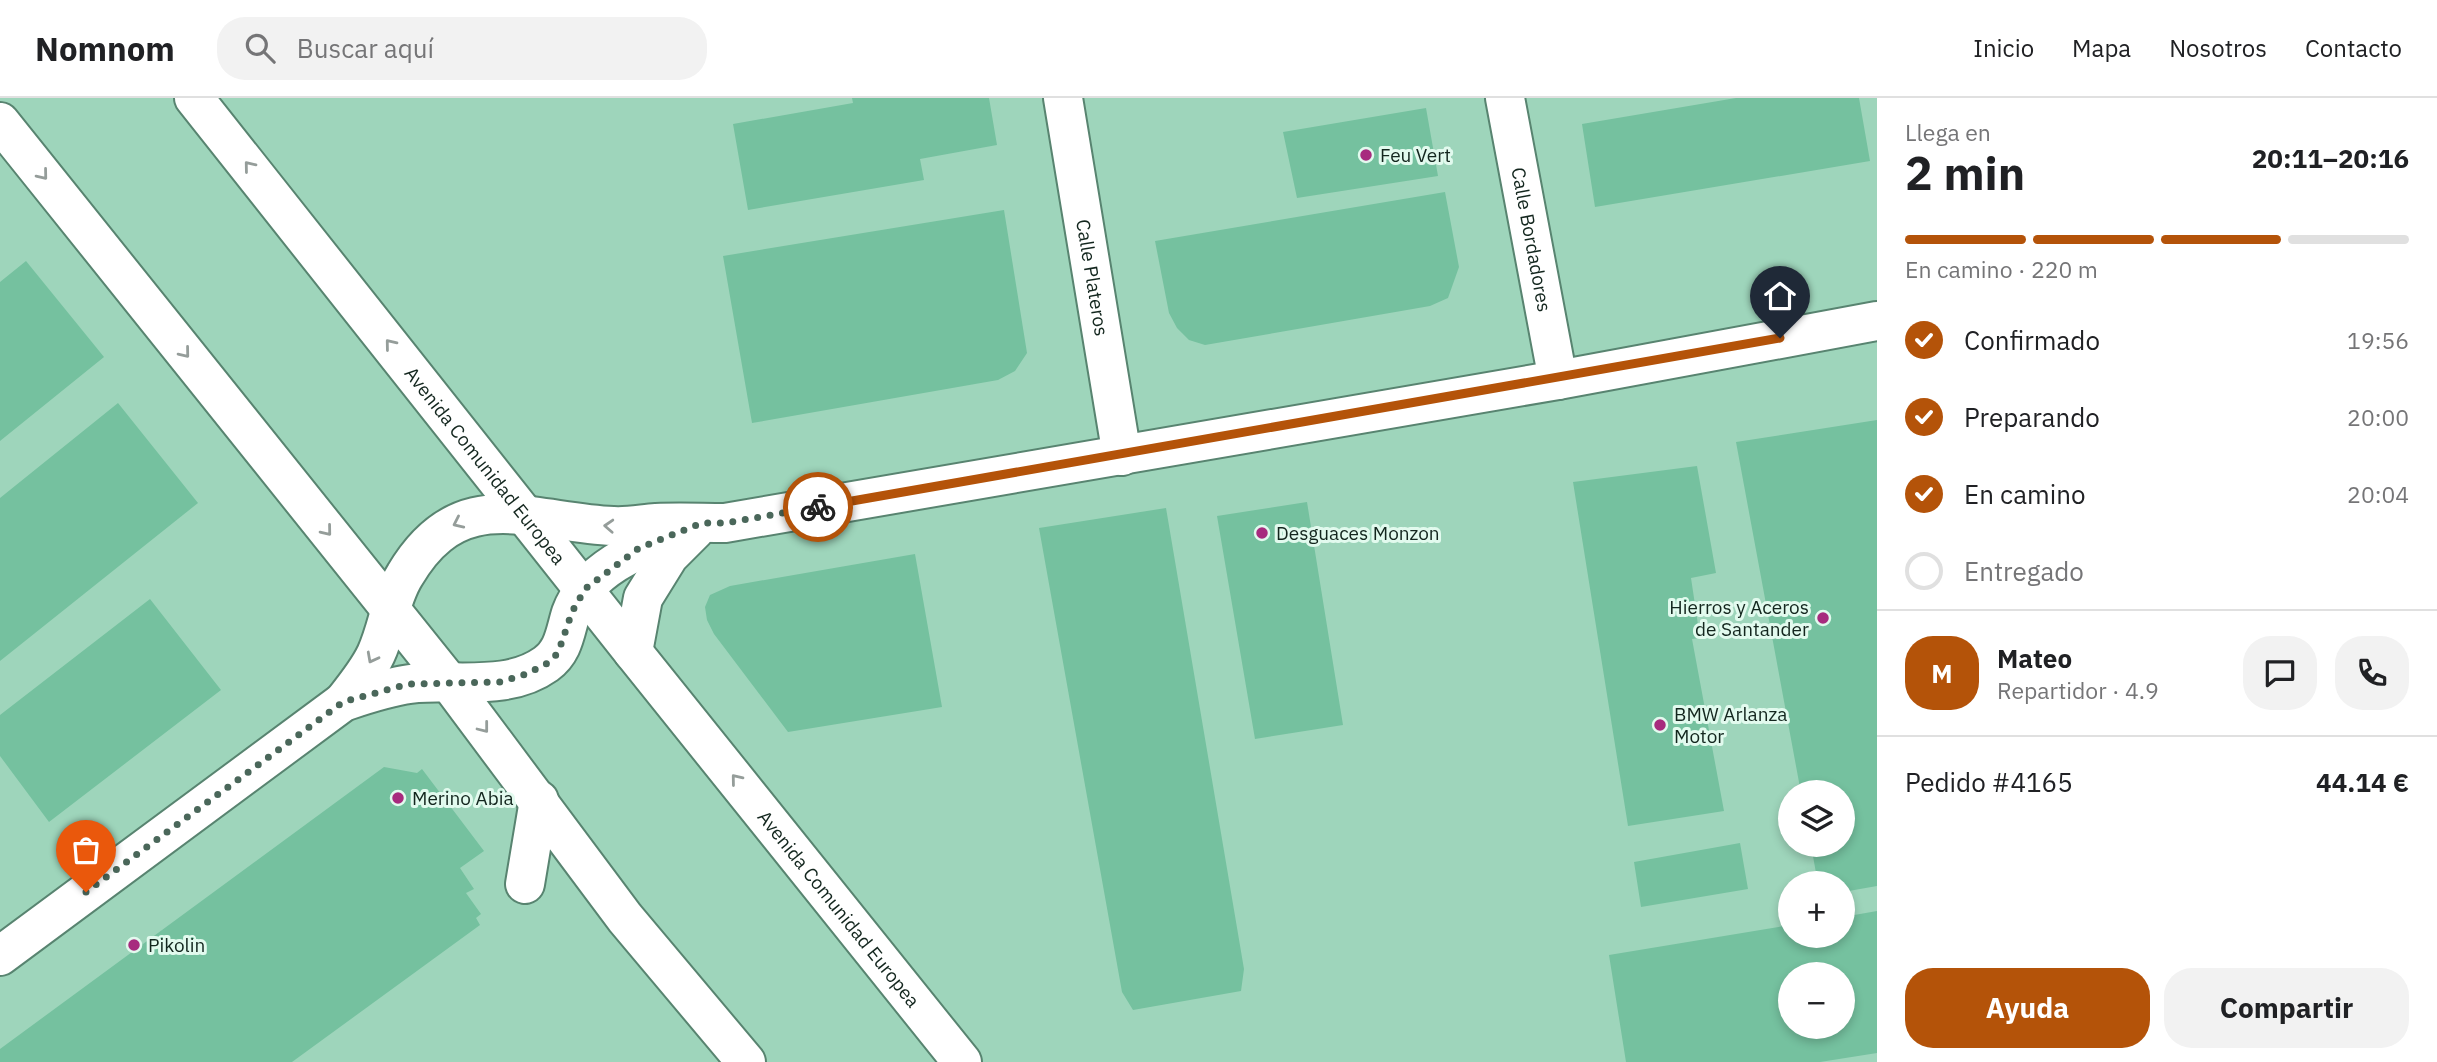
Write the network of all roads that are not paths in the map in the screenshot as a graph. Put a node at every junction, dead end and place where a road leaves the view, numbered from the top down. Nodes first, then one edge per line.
1 (194, 98) edge
2 (1063, 98) edge
3 (1505, 98) edge
4 (0, 122) edge
5 (1877, 321) edge
6 (1558, 380) junction
7 (1122, 456) junction
8 (524, 513) junction
9 (702, 523) junction
10 (585, 589) junction
11 (390, 608) junction
12 (633, 652) junction
13 (448, 681) junction
14 (343, 702) junction
15 (539, 800) junction
16 (520, 870) dead end
17 (0, 956) edge
18 (746, 1062) edge
19 (962, 1062) edge

8 -> 1 street, Avenida Comunidad Europea
2 - 7 street, Calle Plateros
3 - 6 street, Calle Bordadores
4 -> 11 street
5 - 6 street
6 - 7 street
7 - 9 street
9 -> 8 street
8 - 10 street, Avenida Comunidad Europea
8 -> 11 street
9 - 10 street
9 - 12 street
10 - 12 street, Avenida Comunidad Europea
10 - 13 street
11 - 13 street
11 -> 14 street
19 -> 12 street, Avenida Comunidad Europea
13 - 14 street
13 -> 15 street
14 - 17 street
15 - 16 street
15 - 18 street

